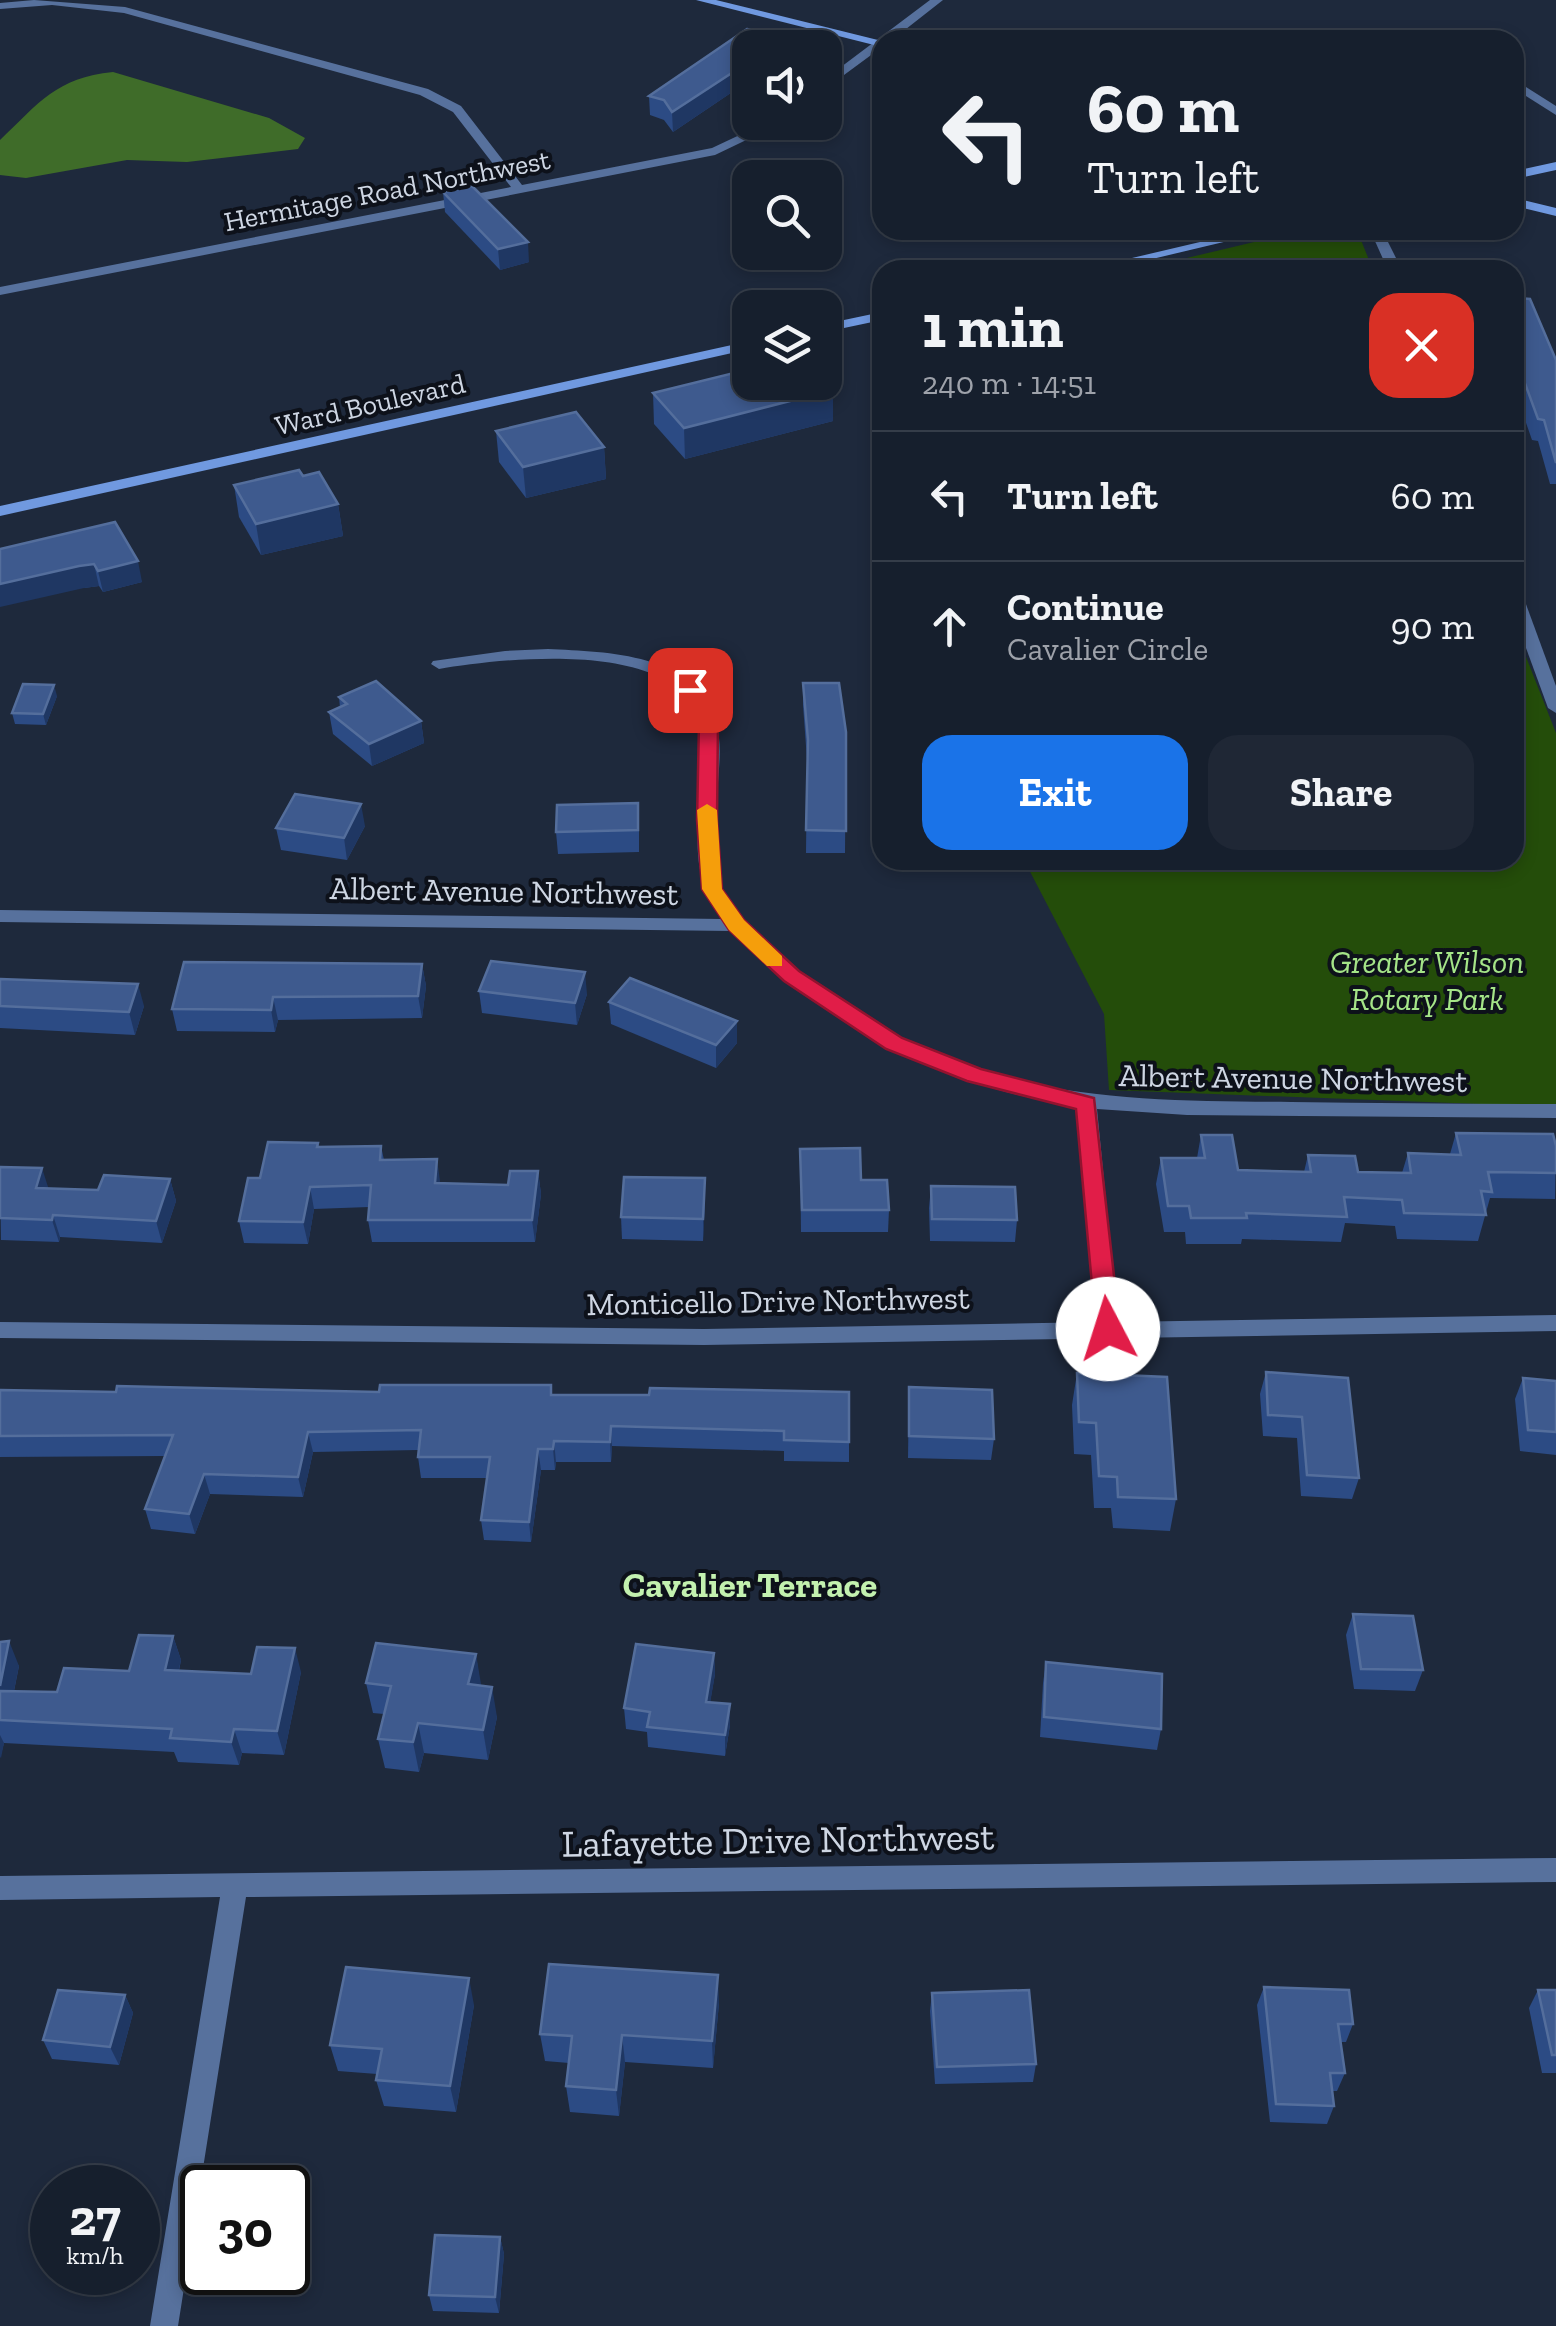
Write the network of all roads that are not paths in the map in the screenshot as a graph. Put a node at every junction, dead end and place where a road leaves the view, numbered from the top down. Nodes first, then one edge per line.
1 (702, 0) edge
2 (938, 0) edge
3 (0, 6) edge
4 (898, 30) edge
5 (872, 41) edge
6 (872, 49) edge
7 (842, 72) edge
8 (1524, 90) edge
9 (1556, 111) edge
10 (738, 140) edge
11 (1556, 166) edge
12 (1524, 174) edge
13 (520, 188) junction
14 (1524, 204) edge
15 (1556, 212) edge
16 (1223, 240) edge
17 (1133, 260) edge
18 (0, 291) edge
19 (872, 318) edge
20 (842, 324) edge
21 (732, 349) edge
22 (0, 512) edge
23 (1524, 614) edge
24 (1547, 661) edge
25 (439, 664) dead end
26 (1556, 708) edge
27 (0, 916) edge
28 (736, 925) junction
29 (1086, 1104) junction
30 (1556, 1112) edge
31 (1556, 1323) edge
32 (1108, 1329) junction
33 (0, 1330) edge
34 (1556, 1870) edge
35 (235, 1886) junction
36 (0, 1888) edge
37 (164, 2326) edge

1 - 5 main road
2 - 4 street
3 - 13 street
6 - 7 street
8 - 9 street
10 - 13 street, Hermitage Road Northwest
11 - 12 main road
13 - 18 street, Hermitage Road Northwest
14 - 15 main road
16 - 17 main road
19 - 20 main road
21 - 22 main road, Ward Boulevard
23 - 24 street
24 - 26 street
25 - 28 street
27 - 28 street, Albert Avenue Northwest
28 - 29 street, Albert Avenue Northwest
29 - 30 street, Albert Avenue Northwest
29 - 32 street
31 - 32 street, Monticello Drive Northwest
32 - 33 street, Monticello Drive Northwest
34 - 35 street, Lafayette Drive Northwest
35 - 36 street, Lafayette Drive Northwest
35 - 37 street

